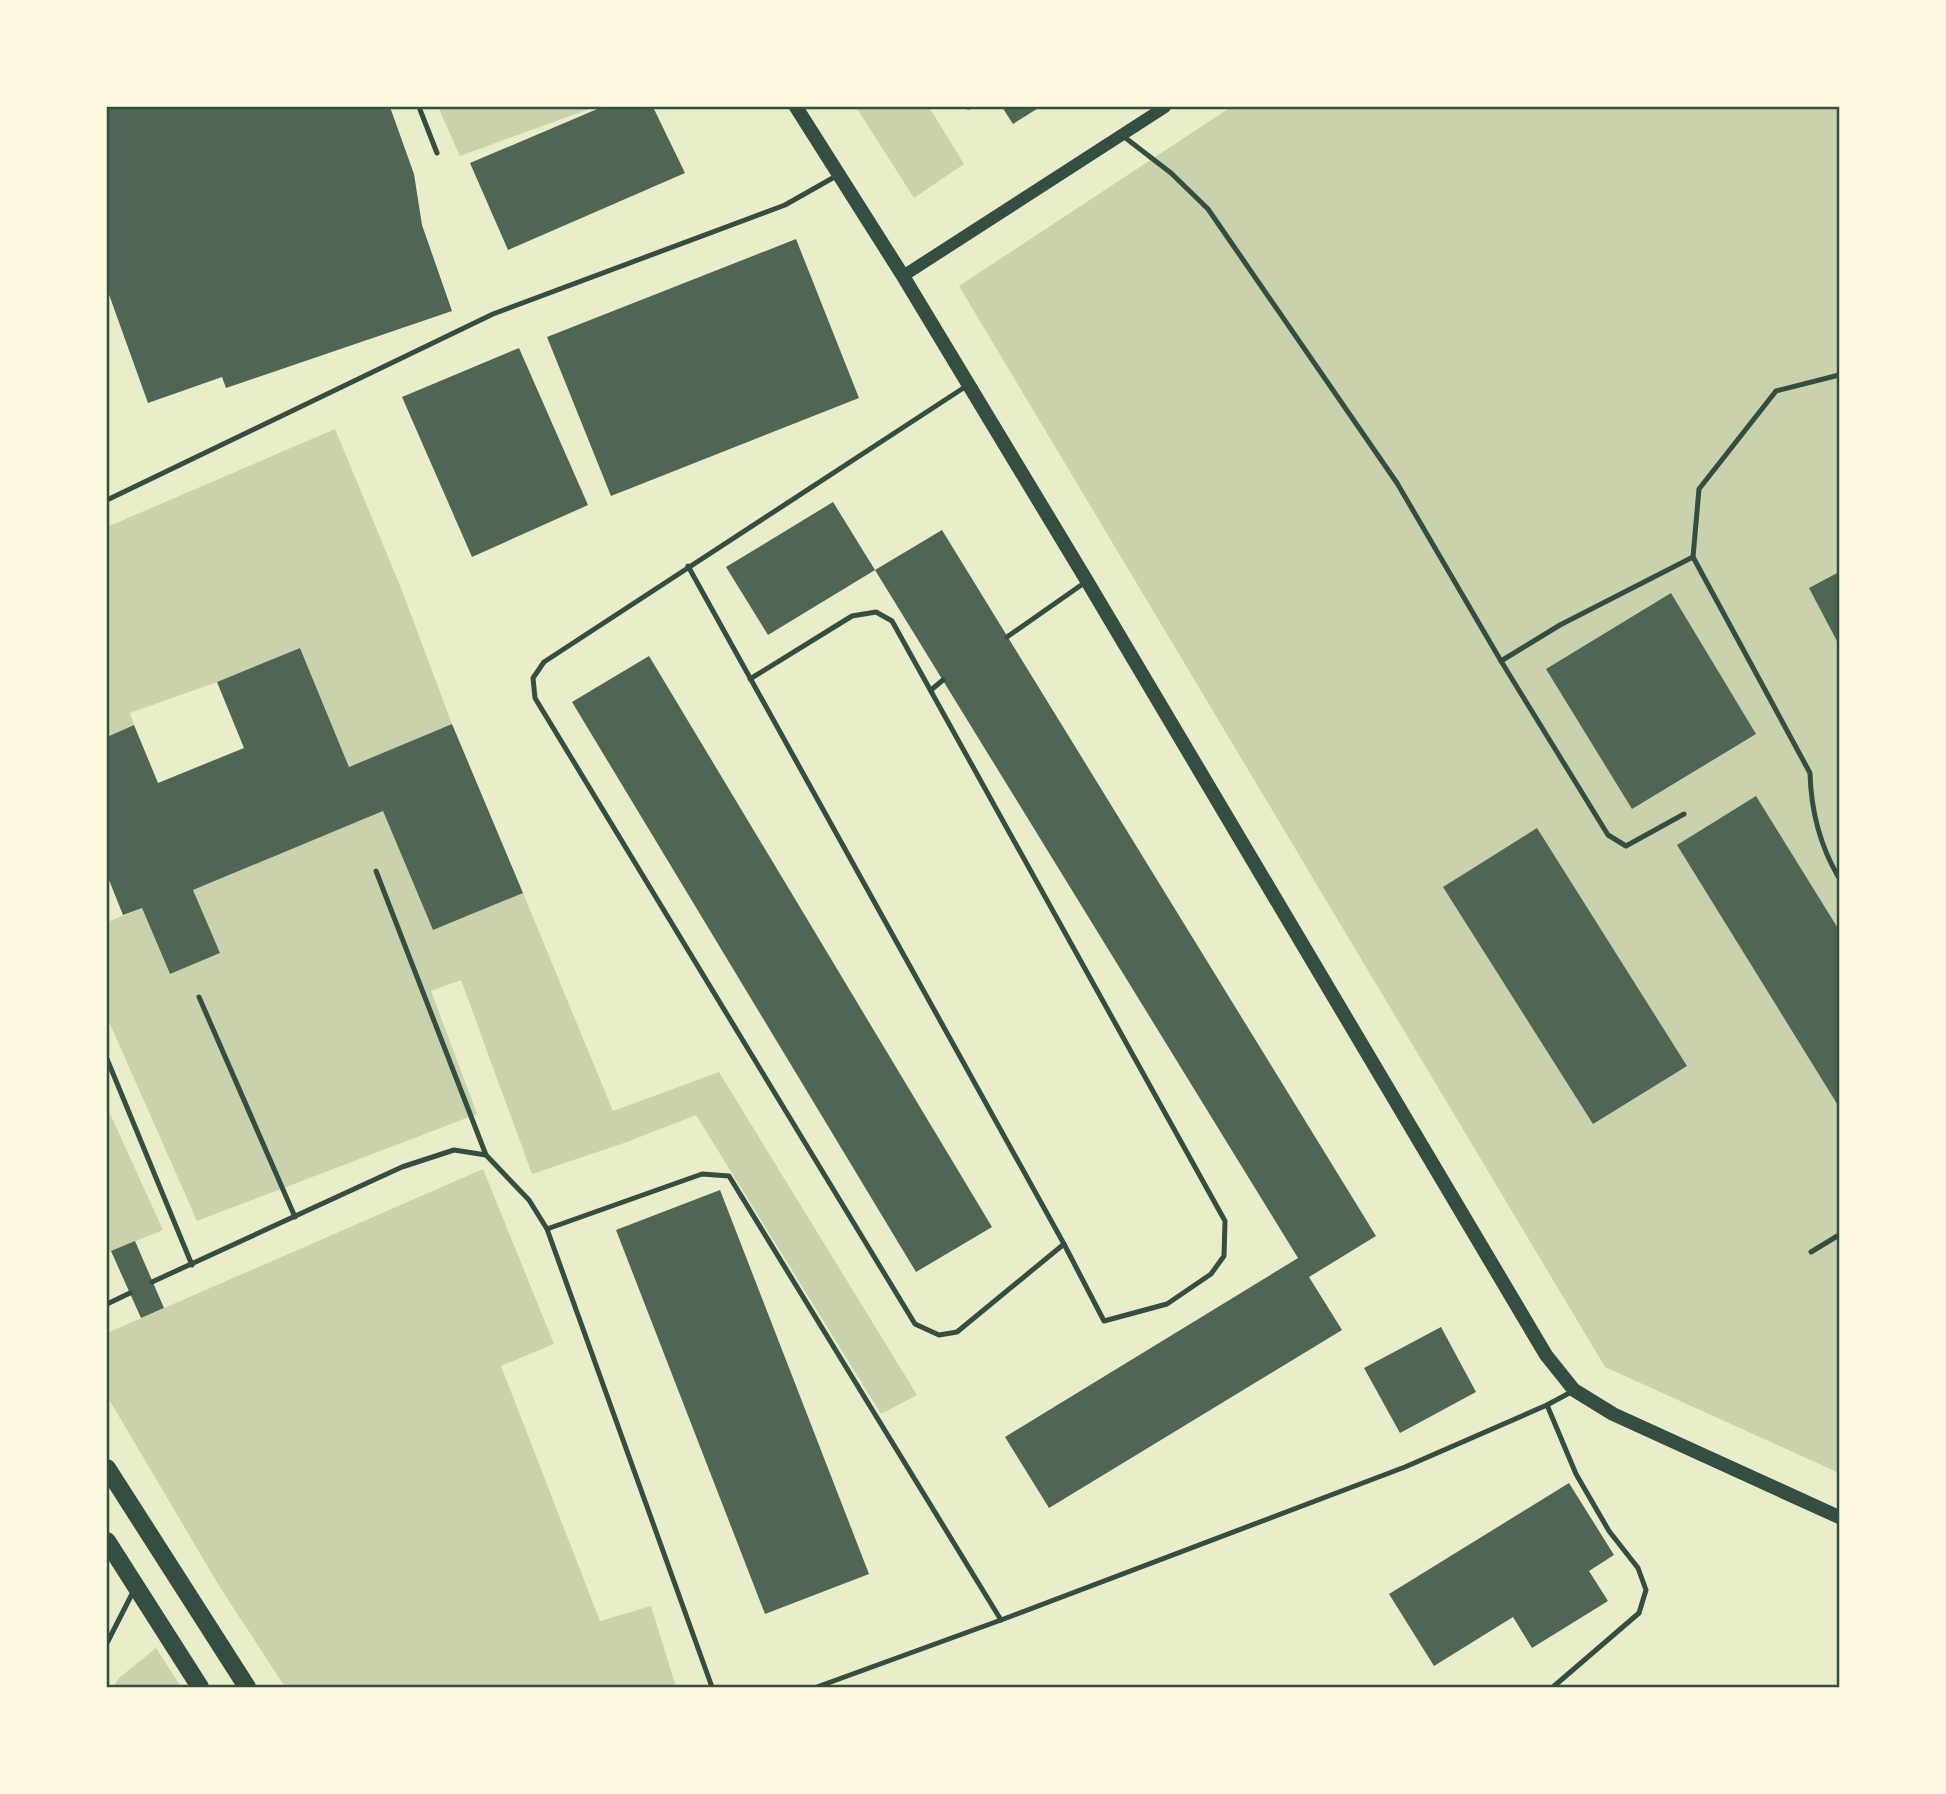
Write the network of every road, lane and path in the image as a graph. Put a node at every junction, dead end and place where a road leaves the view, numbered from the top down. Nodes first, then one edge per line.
1 (419, 107) edge
2 (796, 107) edge
3 (1164, 107) edge
4 (1123, 136) junction
5 (437, 153) dead end
6 (838, 175) junction
7 (902, 276) junction
8 (1839, 375) edge
9 (968, 385) junction
10 (107, 500) edge
11 (1693, 557) junction
12 (688, 566) junction
13 (1087, 581) junction
14 (1007, 637) dead end
15 (1501, 661) junction
16 (750, 679) junction
17 (943, 680) dead end
18 (931, 690) junction
19 (1684, 814) dead end
20 (376, 871) dead end
21 (1839, 878) edge
22 (199, 997) dead end
23 (107, 1059) edge
24 (486, 1156) junction
25 (295, 1217) junction
26 (547, 1229) junction
27 (1839, 1235) edge
28 (1064, 1244) junction
29 (1811, 1252) dead end
30 (192, 1265) junction
31 (152, 1282) dead end
32 (130, 1293) dead end
33 (107, 1304) edge
34 (1574, 1390) junction
35 (1547, 1405) junction
36 (107, 1468) edge
37 (1839, 1517) edge
38 (107, 1541) edge
39 (135, 1587) junction
40 (1001, 1620) junction
41 (107, 1643) edge
42 (200, 1687) edge
43 (247, 1687) edge
44 (712, 1687) edge
45 (817, 1687) edge
46 (1553, 1687) edge

1 - 5 lane
2 - 6 main road
3 - 4 street
4 - 7 street
4 - 15 lane
6 - 7 main road
6 - 10 lane
7 - 9 main road
8 - 11 lane
9 - 12 lane
9 - 13 main road
11 - 15 lane
11 - 21 lane
12 - 16 lane
12 - 28 lane
13 - 14 lane
13 - 34 main road
15 - 19 lane
16 - 18 lane
16 - 28 lane
17 - 18 lane
18 - 28 lane
20 - 24 lane
22 - 25 lane
23 - 30 lane
24 - 25 lane
24 - 26 lane
25 - 30 lane
26 - 40 lane
26 - 44 lane
27 - 29 lane
30 - 31 lane
32 - 33 lane
34 - 35 lane
34 - 37 main road
35 - 40 lane
35 - 46 lane
36 - 43 main road
38 - 39 main road
39 - 41 lane
39 - 42 main road
40 - 45 lane

